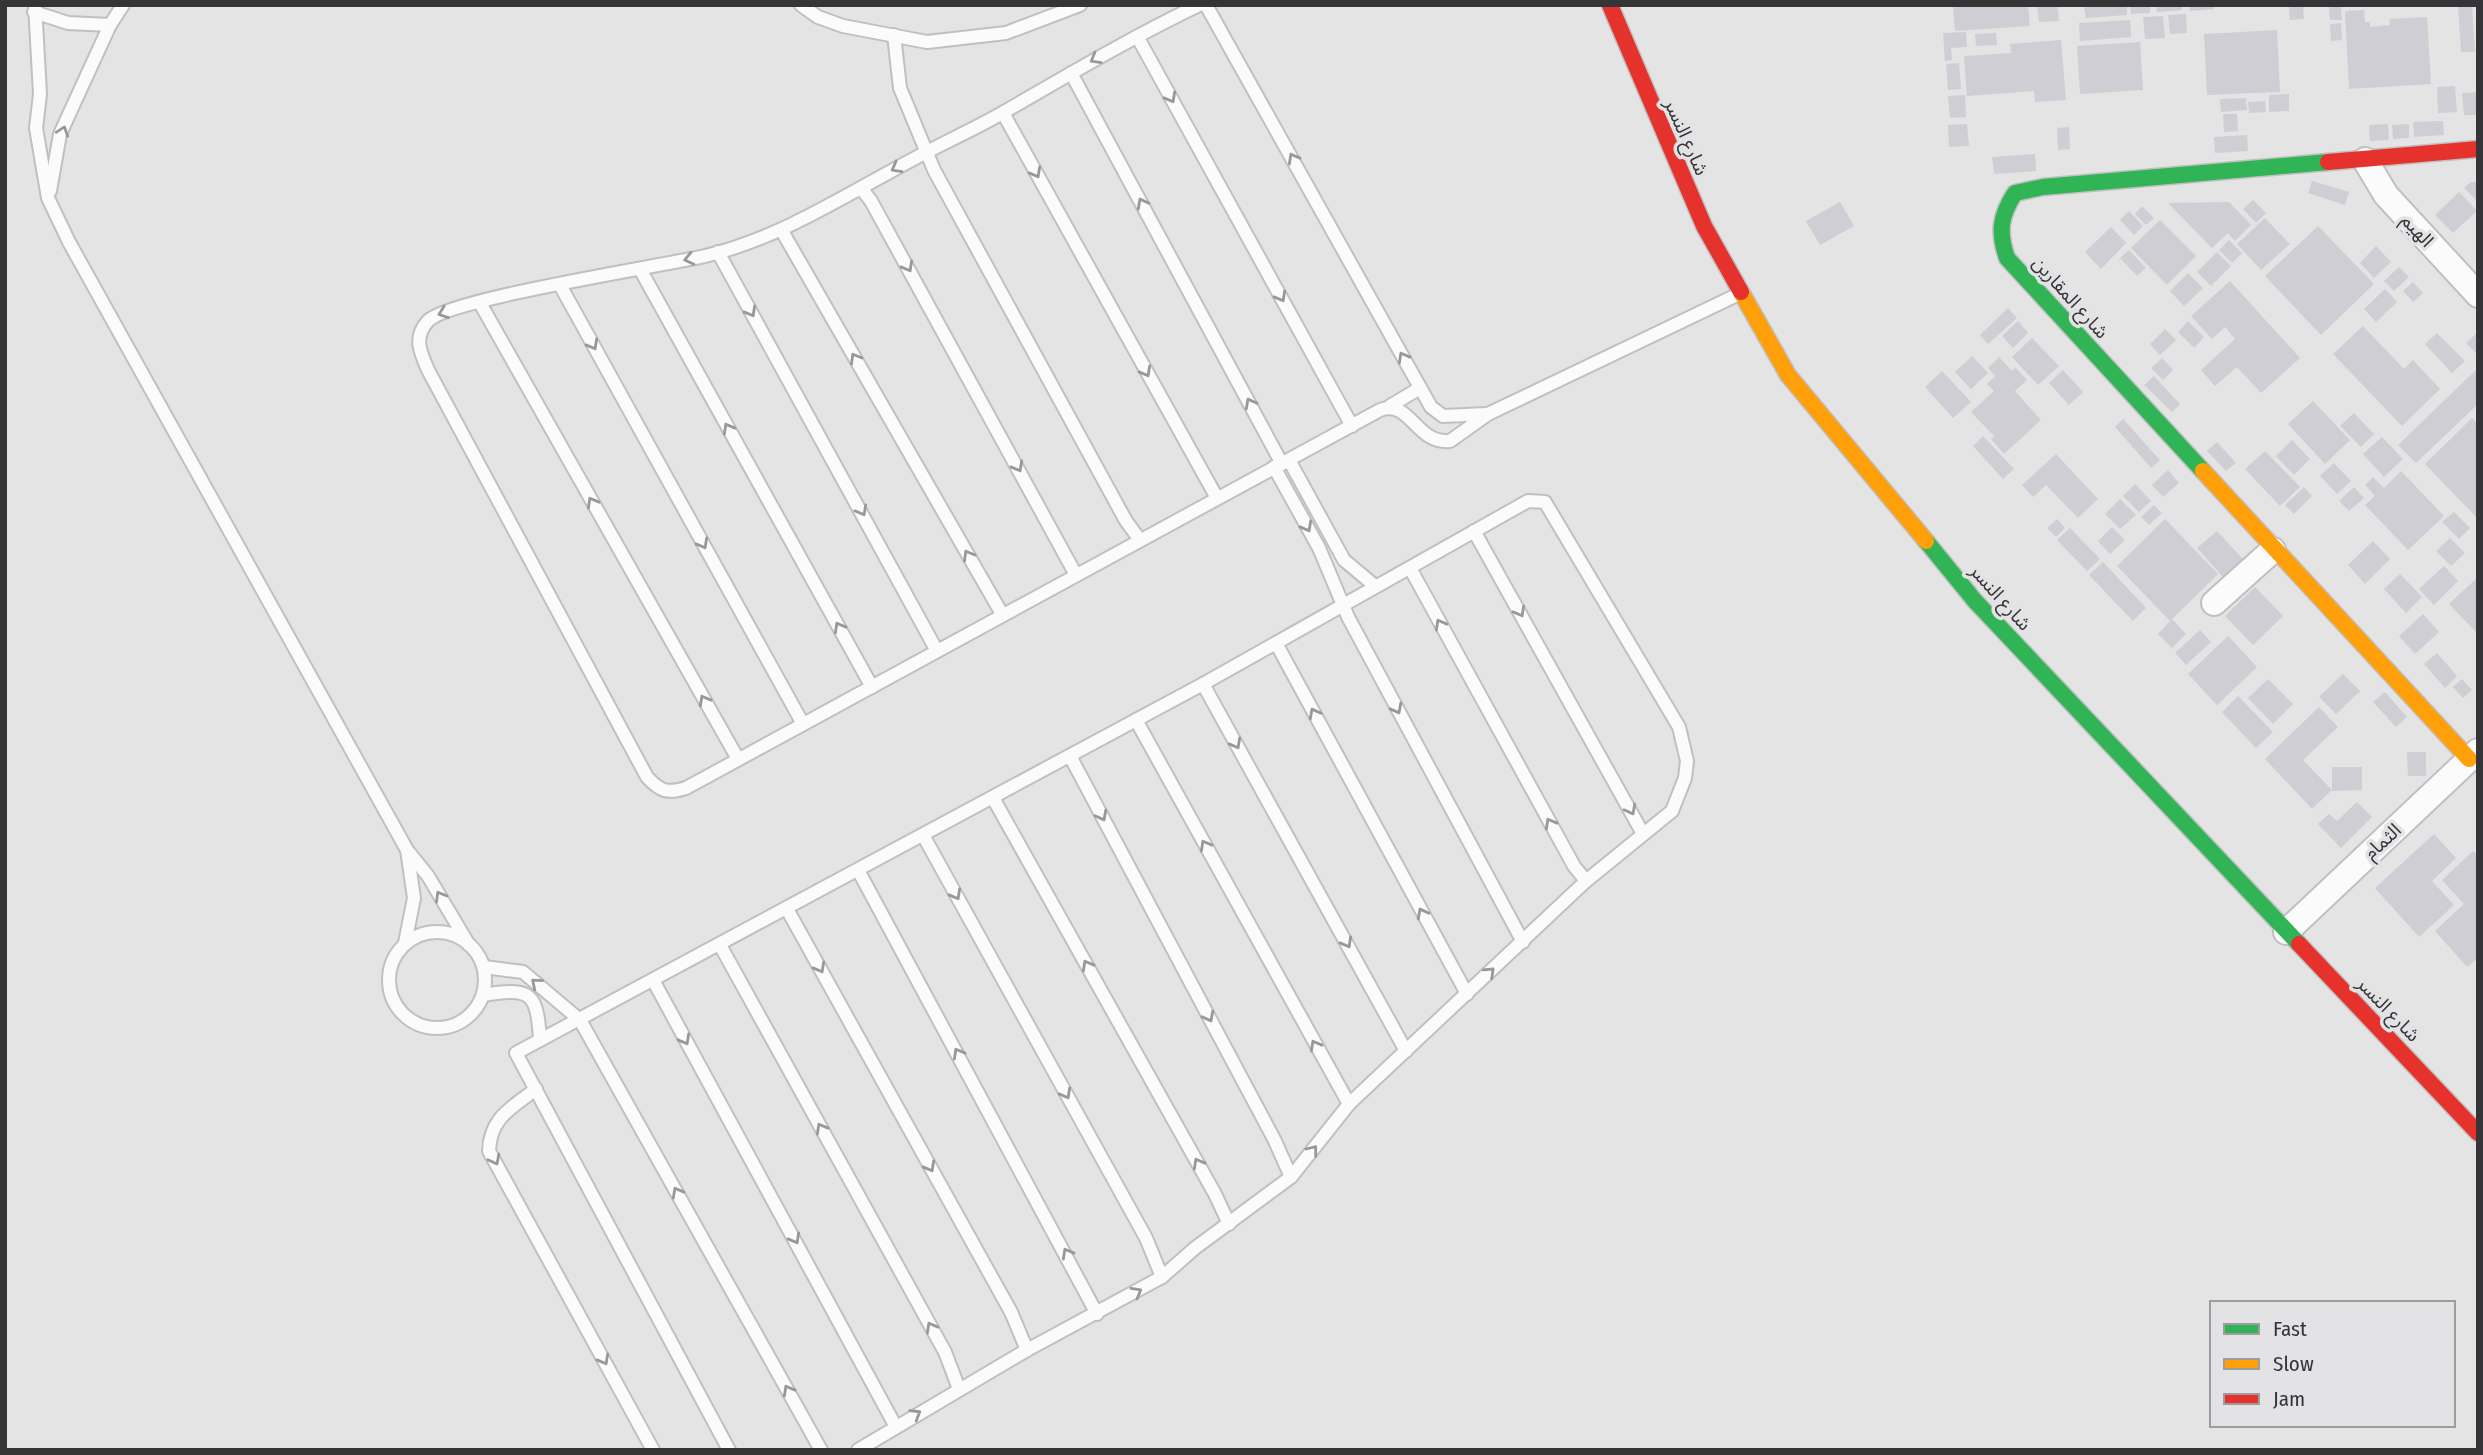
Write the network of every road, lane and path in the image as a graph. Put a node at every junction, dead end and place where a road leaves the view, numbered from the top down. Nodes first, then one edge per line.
1 (123, 5) edge
2 (801, 5) edge
3 (1080, 5) edge
4 (1199, 5) edge
5 (1206, 5) edge
6 (1610, 5) edge
7 (34, 8) edge
8 (110, 25) junction
9 (894, 35) junction
10 (1138, 38) junction
11 (1072, 74) junction
12 (1003, 113) junction
13 (2478, 149) edge
14 (926, 152) junction
15 (2365, 160) junction
16 (861, 188) junction
17 (48, 198) junction
18 (782, 231) junction
19 (719, 253) junction
20 (640, 270) junction
21 (560, 285) junction
22 (1741, 293) junction
23 (2478, 295) edge
24 (480, 303) junction
25 (1420, 388) junction
26 (1390, 407) junction
27 (1488, 414) junction
28 (1352, 426) junction
29 (1282, 463) junction
30 (1217, 498) junction
31 (1474, 531) junction
32 (1140, 540) junction
33 (2273, 550) junction
34 (1410, 568) junction
35 (1076, 575) junction
36 (1375, 586) junction
37 (2214, 603) dead end
38 (1342, 606) junction
39 (1002, 614) junction
40 (1276, 643) junction
41 (937, 651) junction
42 (1203, 684) junction
43 (872, 687) junction
44 (1136, 720) junction
45 (803, 724) junction
46 (1070, 755) junction
47 (2473, 755) edge
48 (738, 760) junction
49 (993, 797) junction
50 (1642, 832) junction
51 (923, 835) junction
52 (407, 850) junction
53 (858, 870) junction
54 (1586, 881) junction
55 (787, 909) junction
56 (2286, 932) junction
57 (1523, 942) junction
58 (405, 943) junction
59 (720, 944) junction
60 (469, 945) junction
61 (484, 967) junction
62 (653, 981) junction
63 (1467, 994) junction
64 (483, 995) junction
65 (580, 1020) junction
66 (540, 1040) junction
67 (1405, 1051) junction
68 (536, 1089) junction
69 (1349, 1104) junction
70 (2478, 1133) edge
71 (1291, 1177) junction
72 (1229, 1224) junction
73 (1162, 1277) junction
74 (1097, 1314) junction
75 (1027, 1350) junction
76 (959, 1389) junction
77 (896, 1427) junction
78 (653, 1450) edge
79 (729, 1450) edge
80 (821, 1450) edge
81 (858, 1450) edge

1 - 8 lane
2 - 9 lane
3 - 9 lane
4 - 10 lane
25 -> 5 lane
6 - 22 street, شارع النسر
7 - 8 lane
7 - 17 lane
17 -> 8 lane
9 - 14 lane
10 -> 11 lane
10 -> 28 lane
11 - 12 lane
29 -> 11 lane
12 - 14 lane
12 -> 30 lane
13 - 15 street, شارع المقارين
14 -> 16 lane
14 - 32 lane
15 - 23 street, الهيم
15 - 33 street, شارع المقارين
16 - 18 lane
16 -> 35 lane
17 - 52 lane
18 - 19 lane
39 -> 18 lane
19 -> 20 lane
19 -> 41 lane
20 - 21 lane
43 -> 20 lane
21 - 24 lane
21 -> 45 lane
22 - 27 lane
22 - 56 street, شارع النسر
48 -> 24 lane
24 -> 48 lane
25 - 26 lane
25 - 27 lane
26 - 27 lane
26 - 28 lane
28 - 29 lane
29 - 30 lane
29 - 36 lane
29 -> 38 lane
30 - 32 lane
31 - 34 lane
31 -> 50 lane
31 - 50 lane
32 - 35 lane
33 - 37 street
33 - 47 street, شارع المقارين
34 - 36 lane
54 -> 34 lane
35 - 39 lane
36 - 38 lane
38 - 40 lane
38 -> 57 lane
39 - 41 lane
40 - 42 lane
63 -> 40 lane
41 - 43 lane
42 - 44 lane
42 -> 67 lane
43 - 45 lane
44 - 46 lane
69 -> 44 lane
45 - 48 lane
46 - 49 lane
46 -> 71 lane
47 - 56 street, الثمام
49 - 51 lane
72 -> 49 lane
50 - 54 lane
51 - 53 lane
51 -> 73 lane
52 - 58 lane
60 -> 52 lane
53 - 55 lane
74 -> 53 lane
54 - 57 lane
55 - 59 lane
55 -> 75 lane
56 - 70 street, شارع النسر
63 -> 57 lane
58 - 60 lane
58 - 64 lane
59 - 62 lane
76 -> 59 lane
60 - 61 lane
61 - 64 lane
65 -> 61 lane
62 - 65 lane
62 -> 77 lane
63 - 67 lane
64 - 66 lane
65 - 66 lane
80 -> 65 lane
66 - 68 lane
67 - 69 lane
68 -> 78 lane
68 - 79 lane
71 -> 69 lane
71 - 72 lane
72 - 73 lane
74 -> 73 lane
74 - 75 lane
75 - 76 lane
77 -> 76 lane
77 - 81 lane

